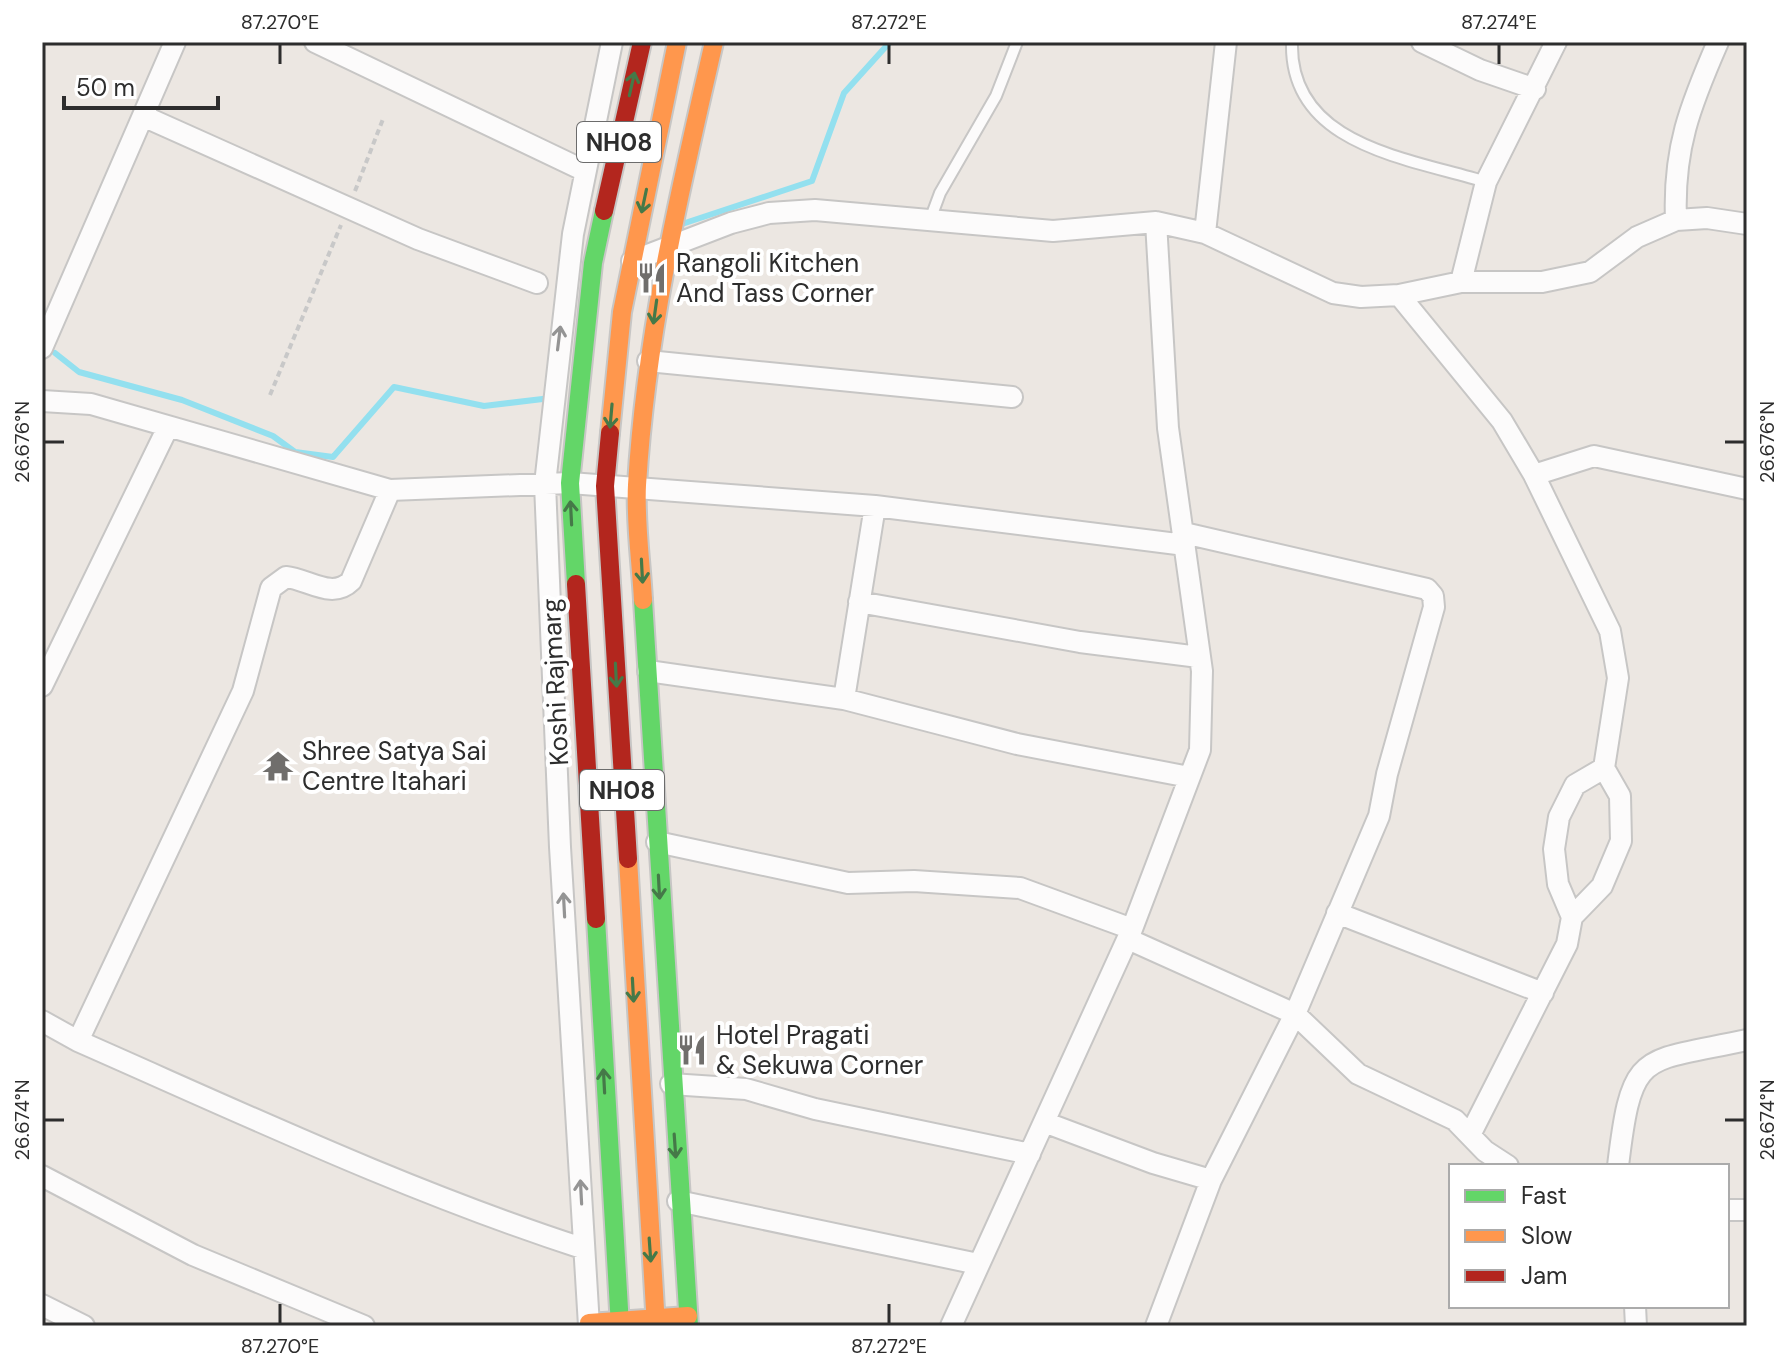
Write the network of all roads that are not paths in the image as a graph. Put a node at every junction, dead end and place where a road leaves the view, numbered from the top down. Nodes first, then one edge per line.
1 (175, 42) edge
2 (315, 42) edge
3 (612, 42) edge
4 (642, 42) edge
5 (677, 42) edge
6 (714, 42) edge
7 (1017, 42) edge
8 (1226, 42) edge
9 (1292, 42) edge
10 (1422, 42) edge
11 (1556, 42) edge
12 (1718, 42) edge
13 (1535, 89) junction
14 (597, 109) junction
15 (625, 115) junction
16 (143, 116) junction
17 (583, 170) junction
18 (1486, 182) junction
19 (930, 220) junction
20 (1676, 220) junction
21 (1156, 222) junction
22 (1747, 224) edge
23 (1205, 233) junction
24 (597, 237) junction
25 (668, 240) junction
26 (572, 241) junction
27 (632, 258) junction
28 (1461, 282) junction
29 (537, 283) dead end
30 (1399, 295) junction
31 (42, 348) edge
32 (648, 361) junction
33 (1012, 397) dead end
34 (42, 401) edge
35 (168, 427) junction
36 (1534, 475) junction
37 (570, 483) junction
38 (545, 484) junction
39 (605, 486) junction
40 (637, 488) junction
41 (1747, 489) edge
42 (390, 490) junction
43 (875, 506) junction
44 (1184, 539) junction
45 (859, 602) junction
46 (1199, 657) junction
47 (648, 671) junction
48 (42, 686) edge
49 (844, 699) junction
50 (1604, 768) junction
51 (1189, 777) junction
52 (657, 842) junction
53 (1337, 913) junction
54 (1572, 917) junction
55 (1130, 934) junction
56 (1543, 993) junction
57 (1295, 1014) junction
58 (42, 1021) edge
59 (1747, 1040) edge
60 (78, 1041) junction
61 (671, 1084) junction
62 (1044, 1122) junction
63 (1470, 1135) junction
64 (1030, 1154) junction
65 (1505, 1164) edge
66 (1618, 1164) edge
67 (42, 1176) edge
68 (1211, 1180) junction
69 (678, 1201) junction
70 (582, 1248) junction
71 (978, 1264) junction
72 (42, 1305) edge
73 (326, 1319) edge
74 (689, 1321) edge
75 (656, 1322) edge
76 (620, 1324) edge
77 (589, 1325) edge
78 (84, 1326) edge
79 (364, 1326) edge
80 (951, 1326) edge
81 (1156, 1326) edge

1 - 16 street
2 - 17 street
3 - 14 street
15 -> 4 main road, Koshi Rajmarg / NH08
5 -> 27 main road, NH08
6 - 25 main road
7 - 19 lane
8 - 23 street
9 - 18 lane
10 - 13 street
11 - 13 street
12 - 20 street
13 - 18 street
14 - 15 main road
14 - 17 street
15 - 24 main road, Koshi Rajmarg / NH08
16 - 29 street
16 - 31 street
17 - 26 street
18 - 28 street
19 - 21 street
19 - 25 street
20 - 22 street
20 - 28 street
21 - 23 street
21 - 44 street
23 - 30 street
24 - 26 main road
24 - 37 main road, Koshi Rajmarg / NH08
25 - 27 street
25 -> 32 main road
38 -> 26 street
27 -> 39 main road, NH08
28 - 30 street
30 - 36 street
32 - 33 street
32 - 40 main road
34 - 35 street
35 - 42 street
35 - 48 street
36 - 41 street
36 - 50 street
37 - 38 street
37 - 39 street
76 -> 37 main road, Koshi Rajmarg / NH08
38 - 42 street
70 -> 38 street
39 - 40 street
39 -> 75 main road, NH08
40 - 43 street
40 -> 47 main road
42 - 60 street
43 - 44 street
43 - 45 street
44 - 46 street
44 - 53 street
45 - 46 street
45 - 49 street
46 - 51 street
47 - 49 street
47 - 52 main road
49 - 51 street
50 - 54 street
50 - 54 street
51 - 55 street
52 - 55 street
52 -> 61 main road
53 - 56 street
53 - 57 street
54 - 56 street
55 - 57 street
55 - 62 street
56 - 63 street
57 - 63 street
57 - 68 street
58 - 60 street
59 - 66 street
60 - 70 street
61 - 64 street
61 -> 69 main road
62 - 64 street
62 - 68 street
63 - 65 street
64 - 71 street
67 - 73 street
68 - 81 street
69 - 71 street
69 - 74 main road
70 - 77 street
71 - 80 street
72 - 78 street
73 - 79 street
74 - 75 main road
75 - 76 main road
76 - 77 main road

